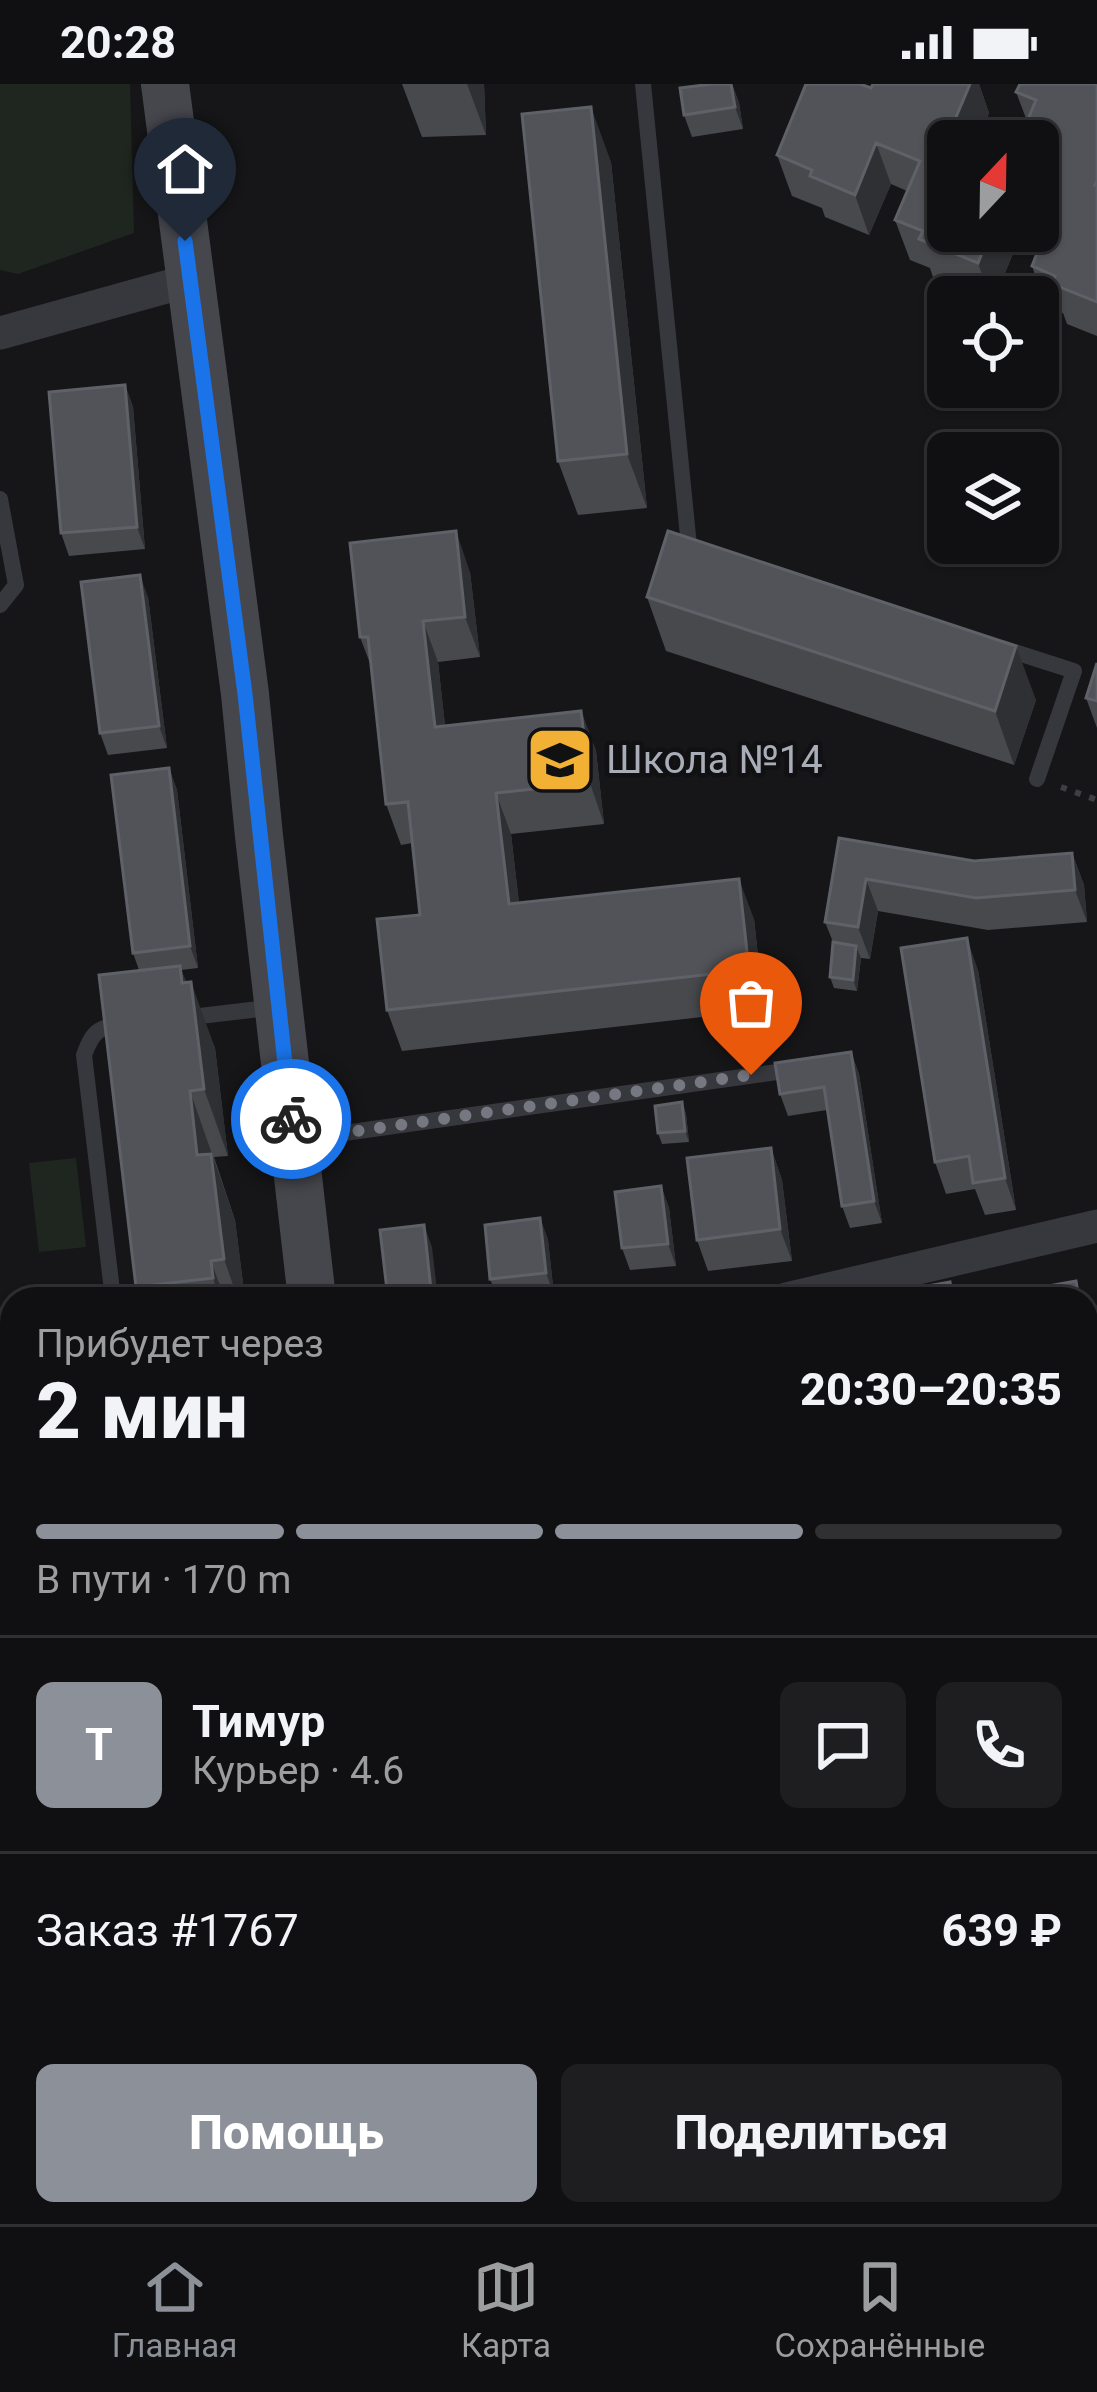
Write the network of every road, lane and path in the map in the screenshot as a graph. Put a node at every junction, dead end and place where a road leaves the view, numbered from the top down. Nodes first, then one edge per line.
1 (165, 84) edge
2 (644, 84) edge
3 (190, 280) junction
4 (0, 333) edge
5 (0, 499) edge
6 (712, 553) edge
7 (0, 605) edge
8 (983, 642) edge
9 (1037, 779) joint
10 (1097, 800) edge
11 (278, 1007) junction
12 (169, 1019) edge
13 (147, 1022) edge
14 (820, 1066) edge
15 (294, 1140) junction
16 (1097, 1226) edge
17 (112, 1287) edge
18 (311, 1287) edge
19 (837, 1287) edge

1 - 3 main road
2 - 6 lane
3 - 4 street
3 - 11 main road
5 - 7 lane
8 - 9 lane
9 - 10 path
11 - 12 lane
11 - 15 main road
13 - 17 lane
14 - 15 lane
15 - 18 main road
16 - 19 street

